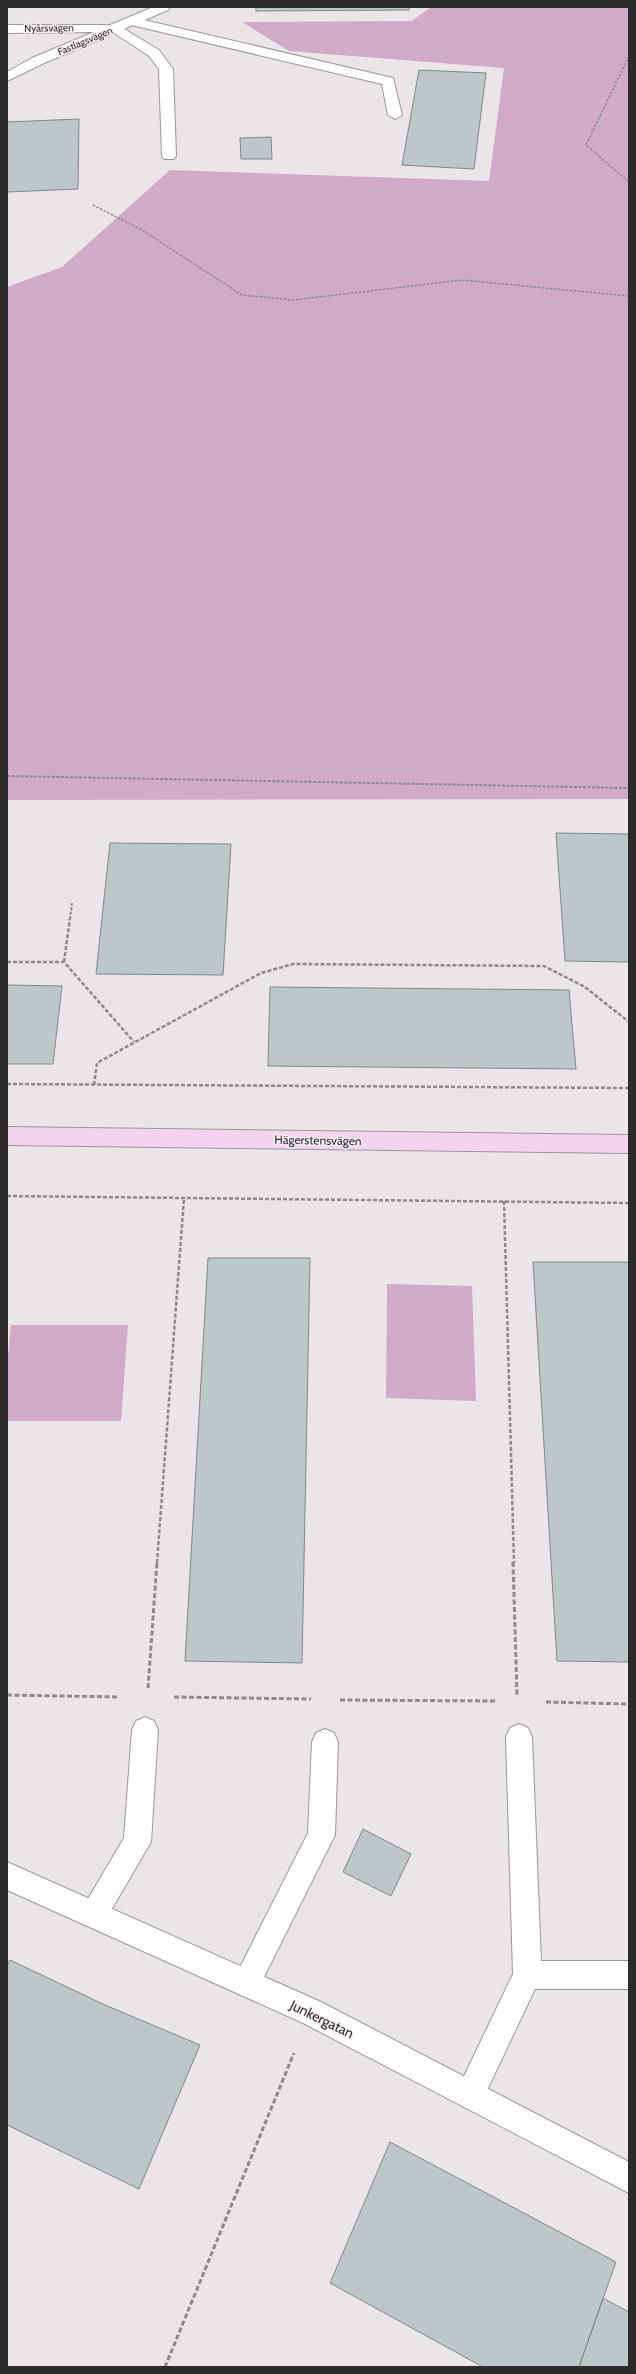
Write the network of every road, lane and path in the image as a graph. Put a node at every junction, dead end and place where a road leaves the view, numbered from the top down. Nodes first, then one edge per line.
1 (164, 7) edge
2 (131, 21) junction
3 (116, 28) junction
4 (7, 29) edge
5 (629, 56) edge
6 (7, 77) edge
7 (395, 115) dead end
8 (169, 156) dead end
9 (629, 182) edge
10 (93, 204) dead end
11 (629, 296) edge
12 (7, 776) edge
13 (629, 788) edge
14 (72, 903) dead end
15 (7, 962) edge
16 (64, 962) junction
17 (629, 1022) edge
18 (134, 1042) junction
19 (7, 1084) edge
20 (94, 1085) junction
21 (629, 1088) edge
22 (7, 1136) edge
23 (629, 1144) edge
24 (7, 1196) edge
25 (184, 1198) junction
26 (504, 1201) junction
27 (629, 1203) edge
28 (145, 1730) joint
29 (519, 1737) joint
30 (325, 1742) dead end
31 (7, 1876) edge
32 (93, 1914) junction
33 (527, 1975) junction
34 (629, 1975) edge
35 (246, 1982) junction
36 (311, 2012) junction
37 (470, 2095) junction
38 (629, 2178) edge
39 (165, 2367) edge

1 - 2 street, Fastlagsvägen
2 - 3 street, Fastlagsvägen
2 - 7 street
3 - 4 street, Nyårsvägen
3 - 6 street, Fastlagsvägen
3 - 8 street
5 - 9 path
10 - 11 path
12 - 13 path
14 - 16 path
15 - 16 path
16 - 18 path
17 - 18 path
18 - 20 path
19 - 20 path
20 - 21 path
22 - 23 street, Hägerstensvägen
24 - 25 path
25 - 26 path
25 - 28 path
26 - 27 path
26 - 29 path
28 - 32 street
29 - 33 street
30 - 35 street
31 - 32 street, Junkergatan
32 - 35 street, Junkergatan
33 - 34 street
33 - 37 street
35 - 36 street, Junkergatan
36 - 37 street, Junkergatan
36 - 39 path
37 - 38 street, Junkergatan

